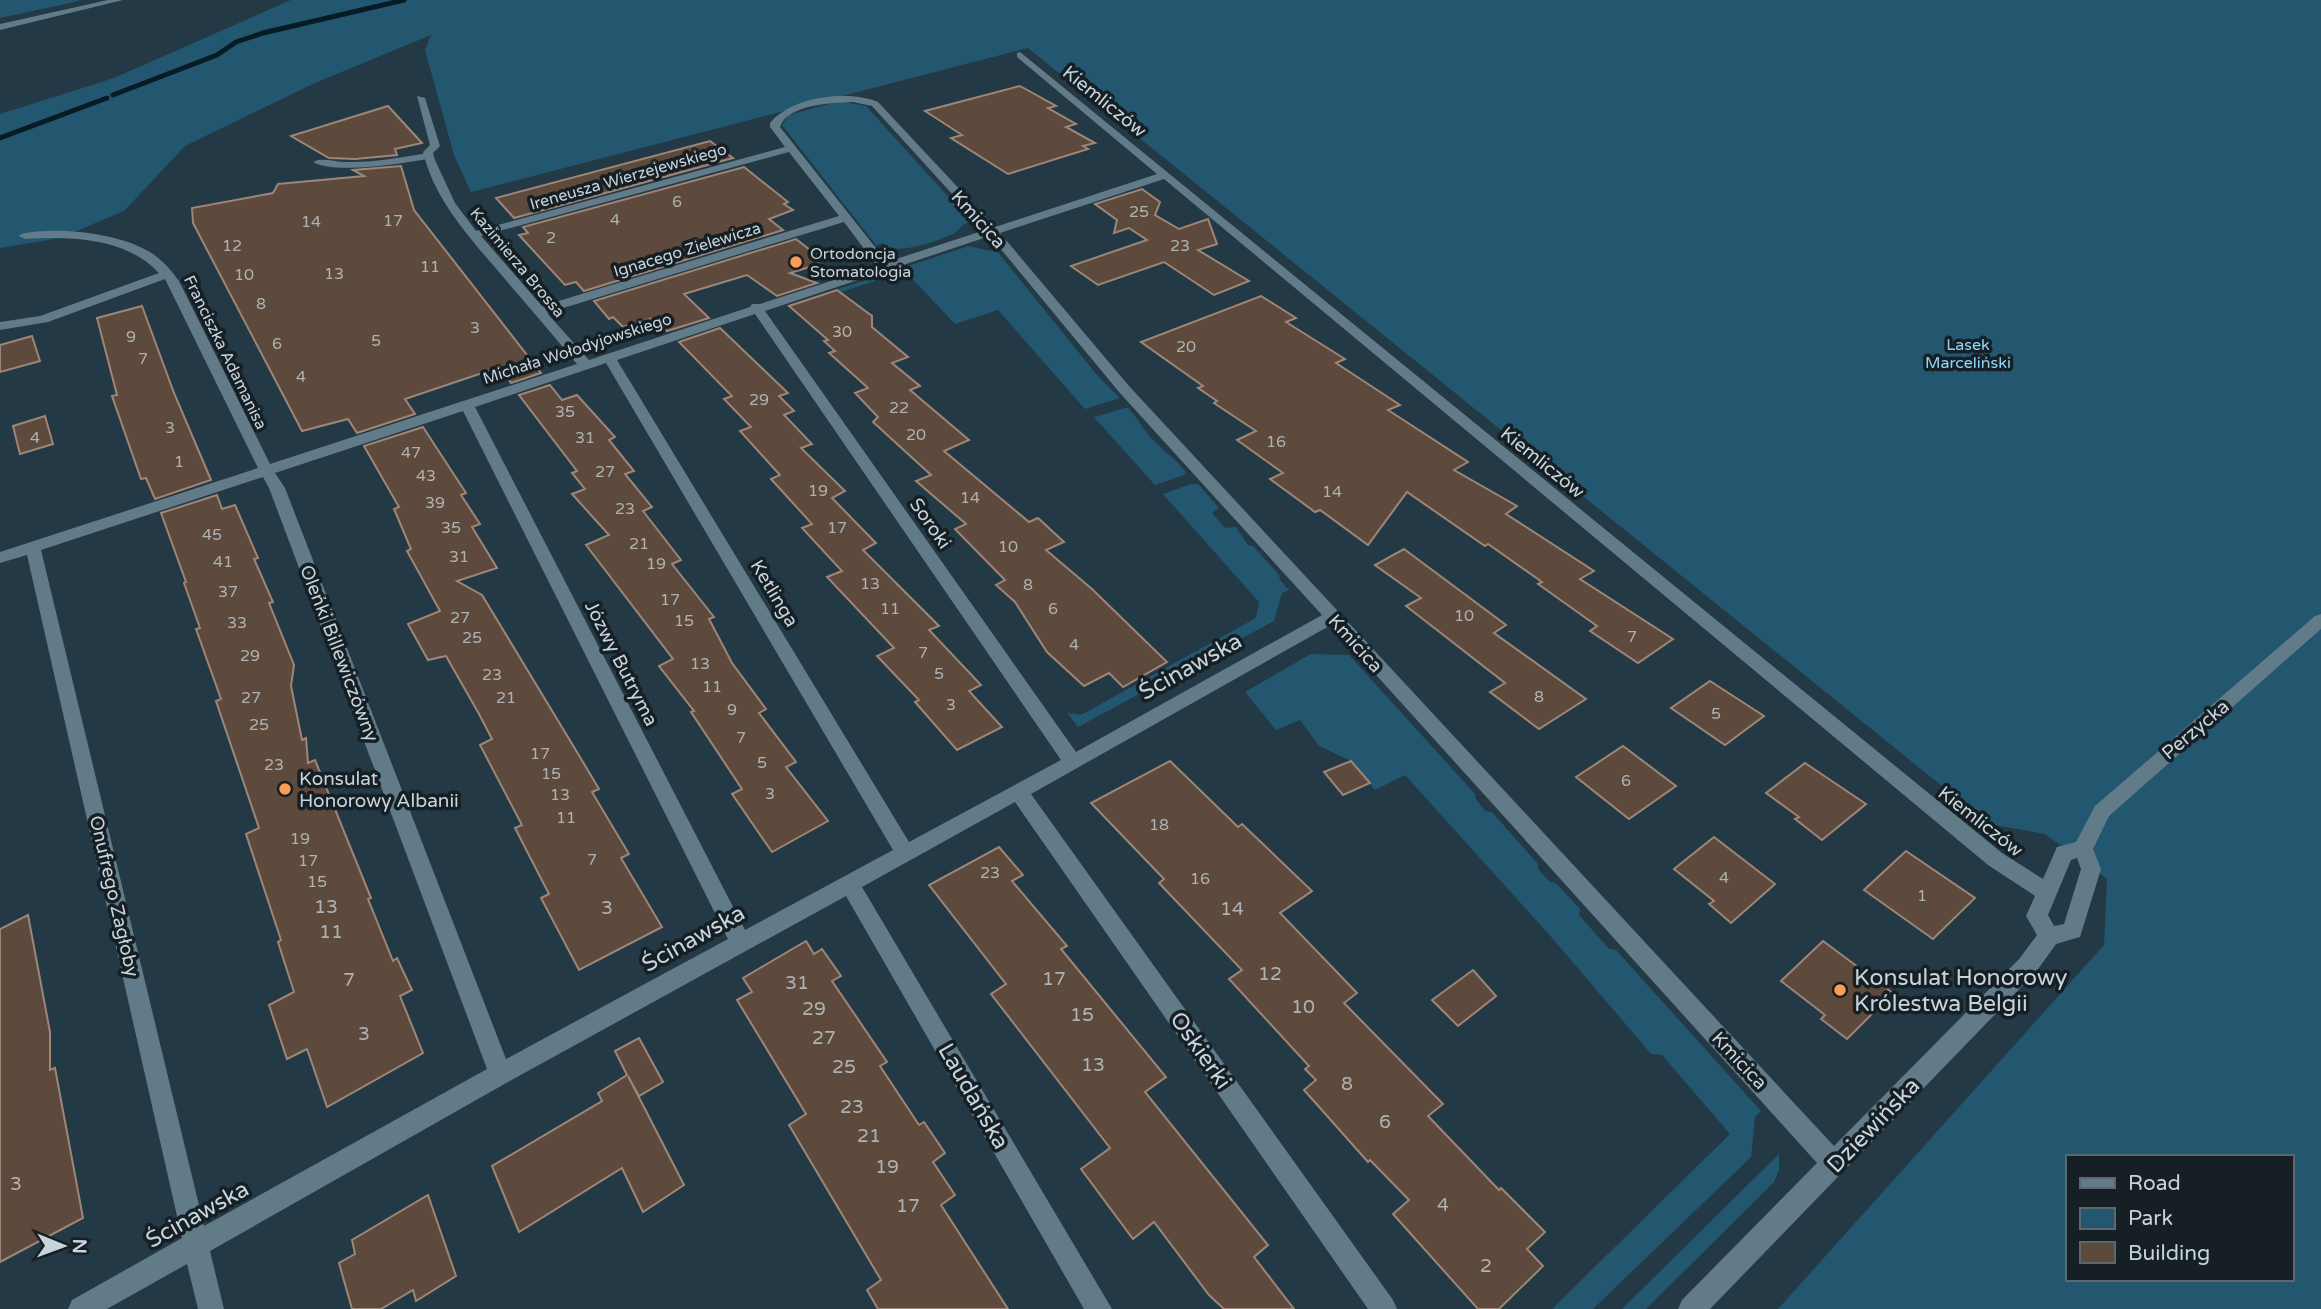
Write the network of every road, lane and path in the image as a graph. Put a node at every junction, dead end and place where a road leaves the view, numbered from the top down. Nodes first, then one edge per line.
1 (119, 0) edge
2 (0, 27) edge
3 (1020, 55) dead end
4 (420, 98) dead end
5 (792, 148) junction
6 (429, 156) junction
7 (317, 162) dead end
8 (1165, 175) junction
9 (845, 218) junction
10 (991, 230) junction
11 (473, 235) junction
12 (25, 236) dead end
13 (883, 265) junction
14 (167, 274) junction
15 (756, 307) junction
16 (539, 311) junction
17 (0, 326) edge
18 (608, 356) junction
19 (584, 364) junction
20 (466, 403) junction
21 (266, 469) junction
22 (0, 540) edge
23 (33, 548) junction
24 (1, 558) edge
25 (1332, 617) junction
26 (2321, 620) edge
27 (1073, 762) junction
28 (1018, 791) junction
29 (2083, 849) junction
30 (905, 853) junction
31 (849, 883) junction
32 (2046, 892) junction
33 (2049, 936) junction
34 (740, 942) junction
35 (500, 1074) junction
36 (1835, 1164) junction
37 (197, 1244) junction
38 (81, 1309) edge
39 (211, 1309) edge
40 (1099, 1309) edge
41 (1384, 1309) edge
42 (1690, 1309) edge

1 - 2 street
3 - 8 street, Kiemliczów
4 - 6 street, Kazimierza Brossa
5 - 9 street
5 - 10 street, Kmicica
5 - 11 street, Ireneusza Wierzejewskiego
6 - 7 lane
6 - 11 street, Kazimierza Brossa
8 - 10 street, Michała Wołodyjowskiego
8 - 32 street, Kiemliczów
9 - 13 street
9 - 16 street, Ignacego Zielewicza
10 - 13 street, Michała Wołodyjowskiego
10 - 25 street, Kmicica
11 - 16 street, Kazimierza Brossa
12 - 14 street, Franciszka Adamanisa
13 - 15 street, Michała Wołodyjowskiego
14 - 17 street
14 - 21 street, Franciszka Adamanisa
15 - 18 street, Michała Wołodyjowskiego
15 - 27 street, Soroki
16 - 19 street, Kazimierza Brossa
18 - 19 street, Michała Wołodyjowskiego
18 - 30 street, Ketlinga
19 - 20 street, Michała Wołodyjowskiego
20 - 21 street, Michała Wołodyjowskiego
20 - 34 street, Józwy Butryma
21 - 23 street, Michała Wołodyjowskiego
21 - 35 street, Oleńki Billewiczówny
22 - 24 street
23 - 24 street, Michała Wołodyjowskiego
23 - 37 street, Onufrego Zagłoby
25 - 27 street, Ścinawska
25 - 36 street, Kmicica
26 - 29 street, Perzycka
27 - 28 street, Ścinawska
28 - 30 street, Ścinawska
28 - 41 street, Oskierki
29 - 32 street
29 - 33 street, Dziewińska
30 - 31 street, Ścinawska
31 - 34 street, Ścinawska
31 - 40 street, Laudańska
32 - 33 street
33 - 36 street, Dziewińska
34 - 35 street, Ścinawska
35 - 37 street, Ścinawska
36 - 42 street, Dziewińska
37 - 38 street, Ścinawska
37 - 39 street, Onufrego Zagłoby

